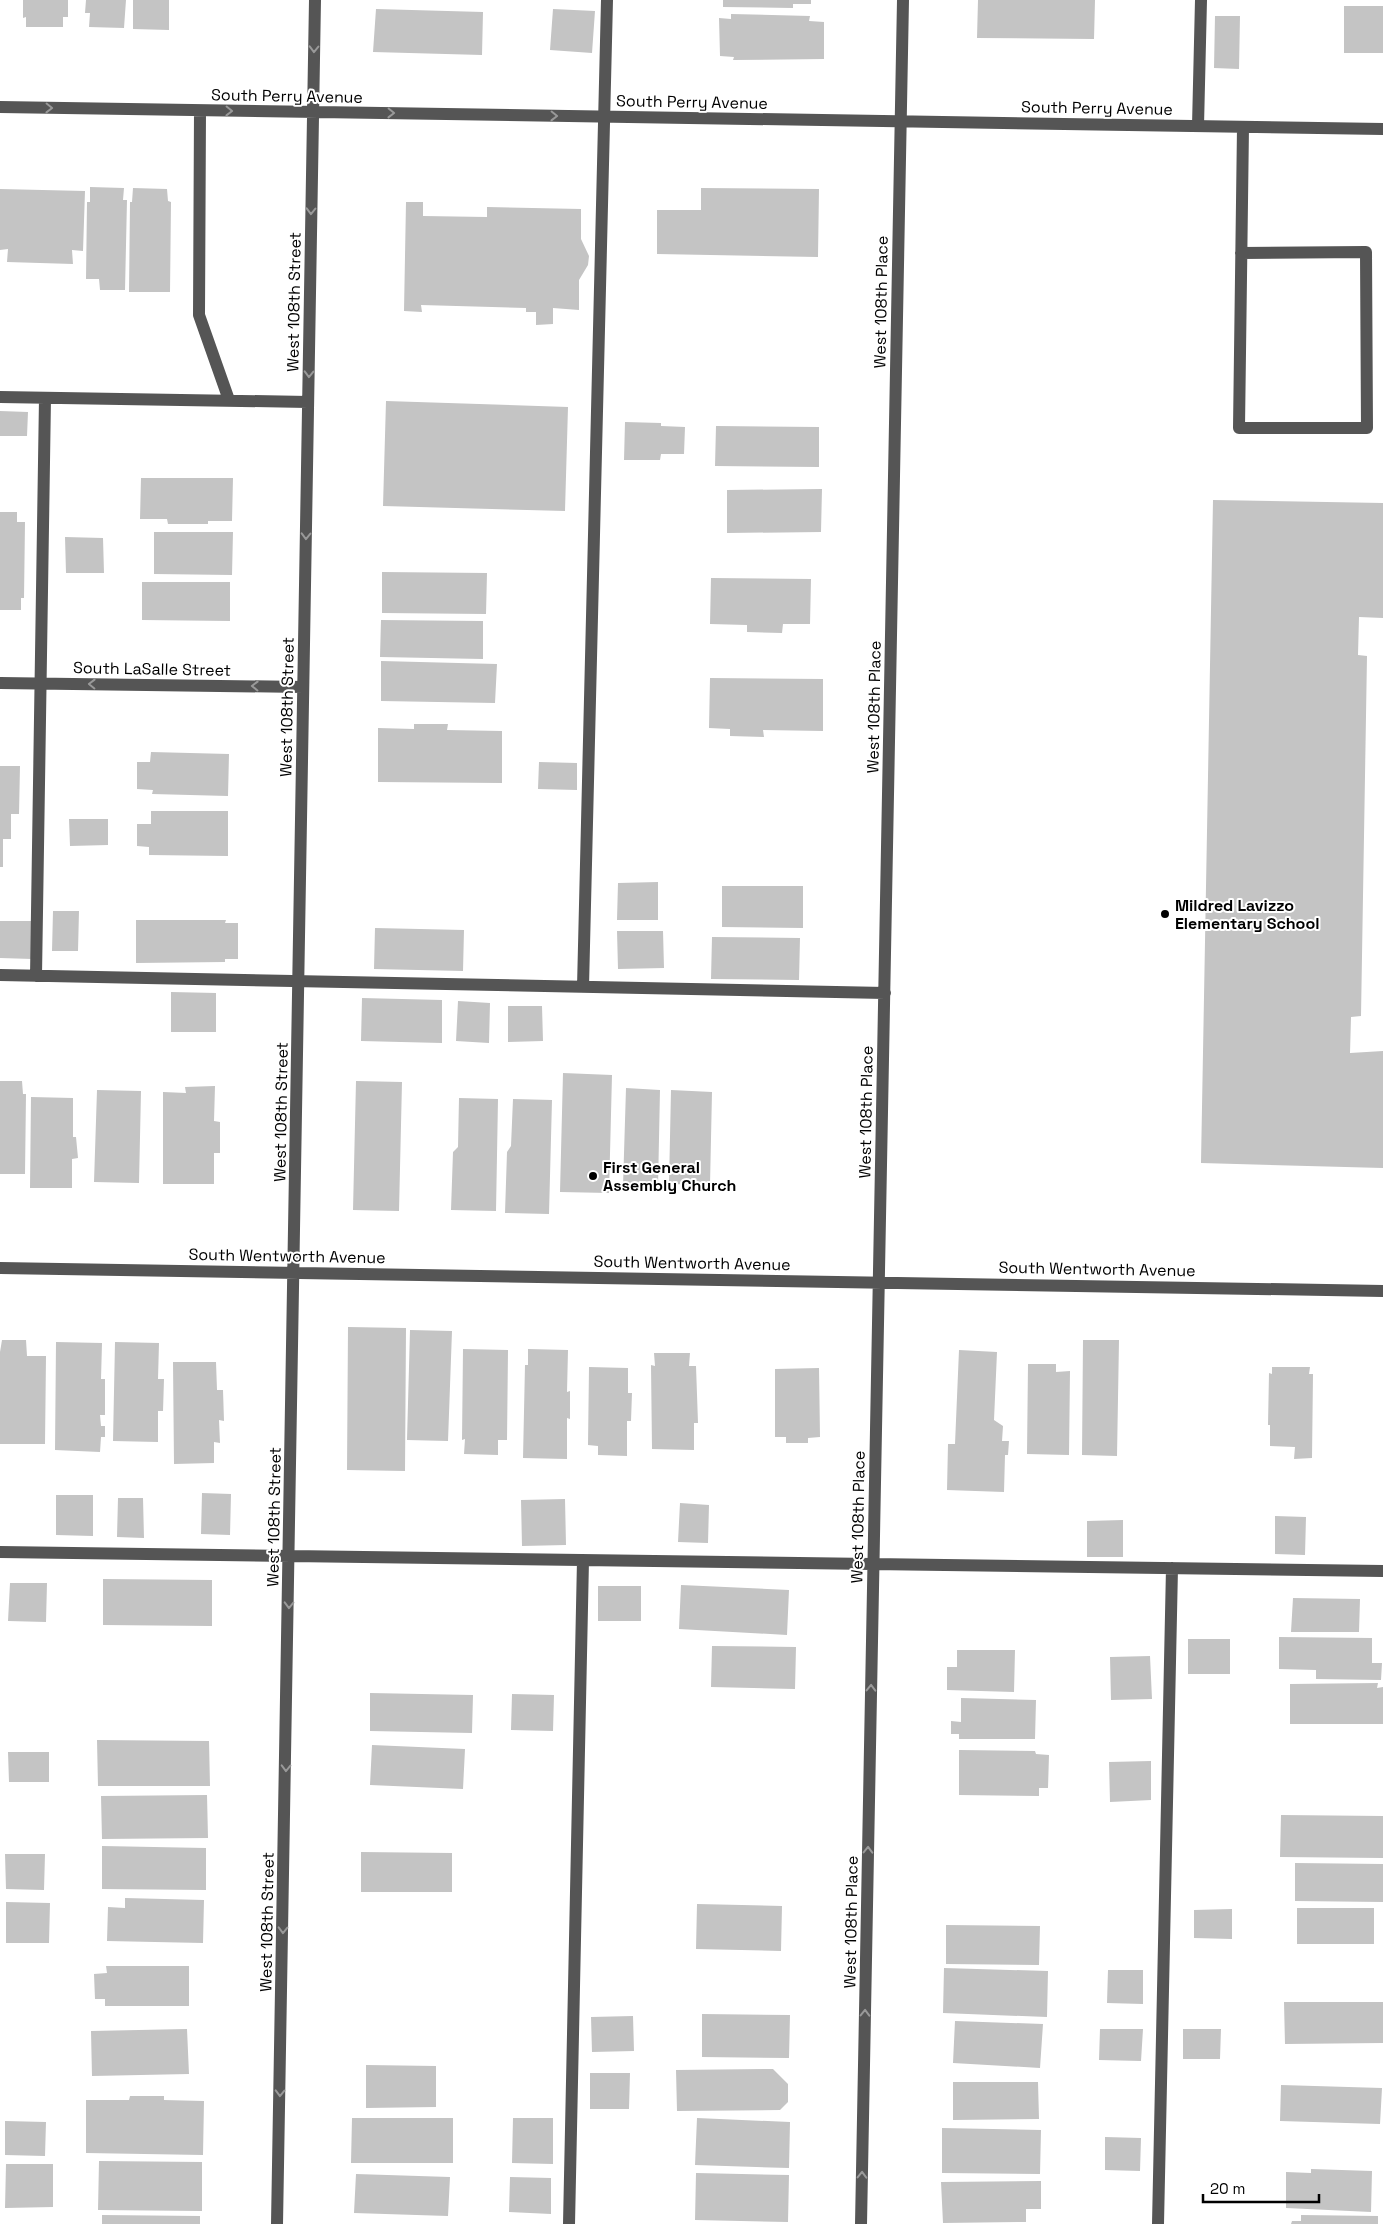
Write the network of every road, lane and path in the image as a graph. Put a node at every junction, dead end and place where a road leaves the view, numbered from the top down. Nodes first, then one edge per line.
1 (315, 0) edge
2 (607, 0) edge
3 (903, 0) edge
4 (1201, 0) edge
5 (0, 107) edge
6 (200, 110) junction
7 (312, 112) junction
8 (604, 117) junction
9 (901, 122) junction
10 (1198, 126) junction
11 (1243, 127) junction
12 (1383, 129) edge
13 (1241, 254) junction
14 (0, 397) edge
15 (45, 398) junction
16 (229, 400) junction
17 (308, 402) junction
18 (0, 683) edge
19 (39, 683) junction
20 (304, 687) junction
21 (0, 976) edge
22 (36, 976) junction
23 (299, 980) junction
24 (583, 987) junction
25 (885, 993) junction
26 (0, 1268) edge
27 (294, 1272) junction
28 (879, 1282) junction
29 (1383, 1291) edge
30 (0, 1552) edge
31 (290, 1556) junction
32 (583, 1560) junction
33 (874, 1564) junction
34 (1172, 1568) junction
35 (1383, 1570) edge
36 (277, 2224) edge
37 (569, 2224) edge
38 (862, 2224) edge
39 (1158, 2224) edge

1 -> 7 street, West 108th Street
2 - 8 street
3 - 9 street, West 108th Place
4 - 10 street
5 -> 6 street, South Perry Avenue
6 -> 7 street, South Perry Avenue
6 - 16 street
7 -> 8 street, South Perry Avenue
7 -> 17 street, West 108th Street
8 - 9 street, South Perry Avenue
8 - 24 street
9 - 10 street, South Perry Avenue
9 - 25 street, West 108th Place
10 - 11 street, South Perry Avenue
11 - 12 street, South Perry Avenue
11 - 13 street
13 - 13 street
14 - 15 street
15 - 16 street
15 - 19 street
16 - 17 street
17 -> 20 street, West 108th Street
18 - 19 street, South LaSalle Street
20 -> 19 street, South LaSalle Street
19 - 22 street
20 - 23 street, West 108th Street
21 - 22 street
22 - 23 street
23 - 24 street
23 - 27 street, West 108th Street
24 - 25 street
25 - 28 street, West 108th Place
26 - 27 street, South Wentworth Avenue
27 - 28 street, South Wentworth Avenue
27 - 31 street, West 108th Street
28 - 29 street, South Wentworth Avenue
28 - 33 street, West 108th Place
30 - 31 street
31 - 32 street
31 -> 36 street, West 108th Street
32 - 33 street
32 - 37 street
33 - 34 street
38 -> 33 street, West 108th Place
34 - 35 street
34 - 39 street

